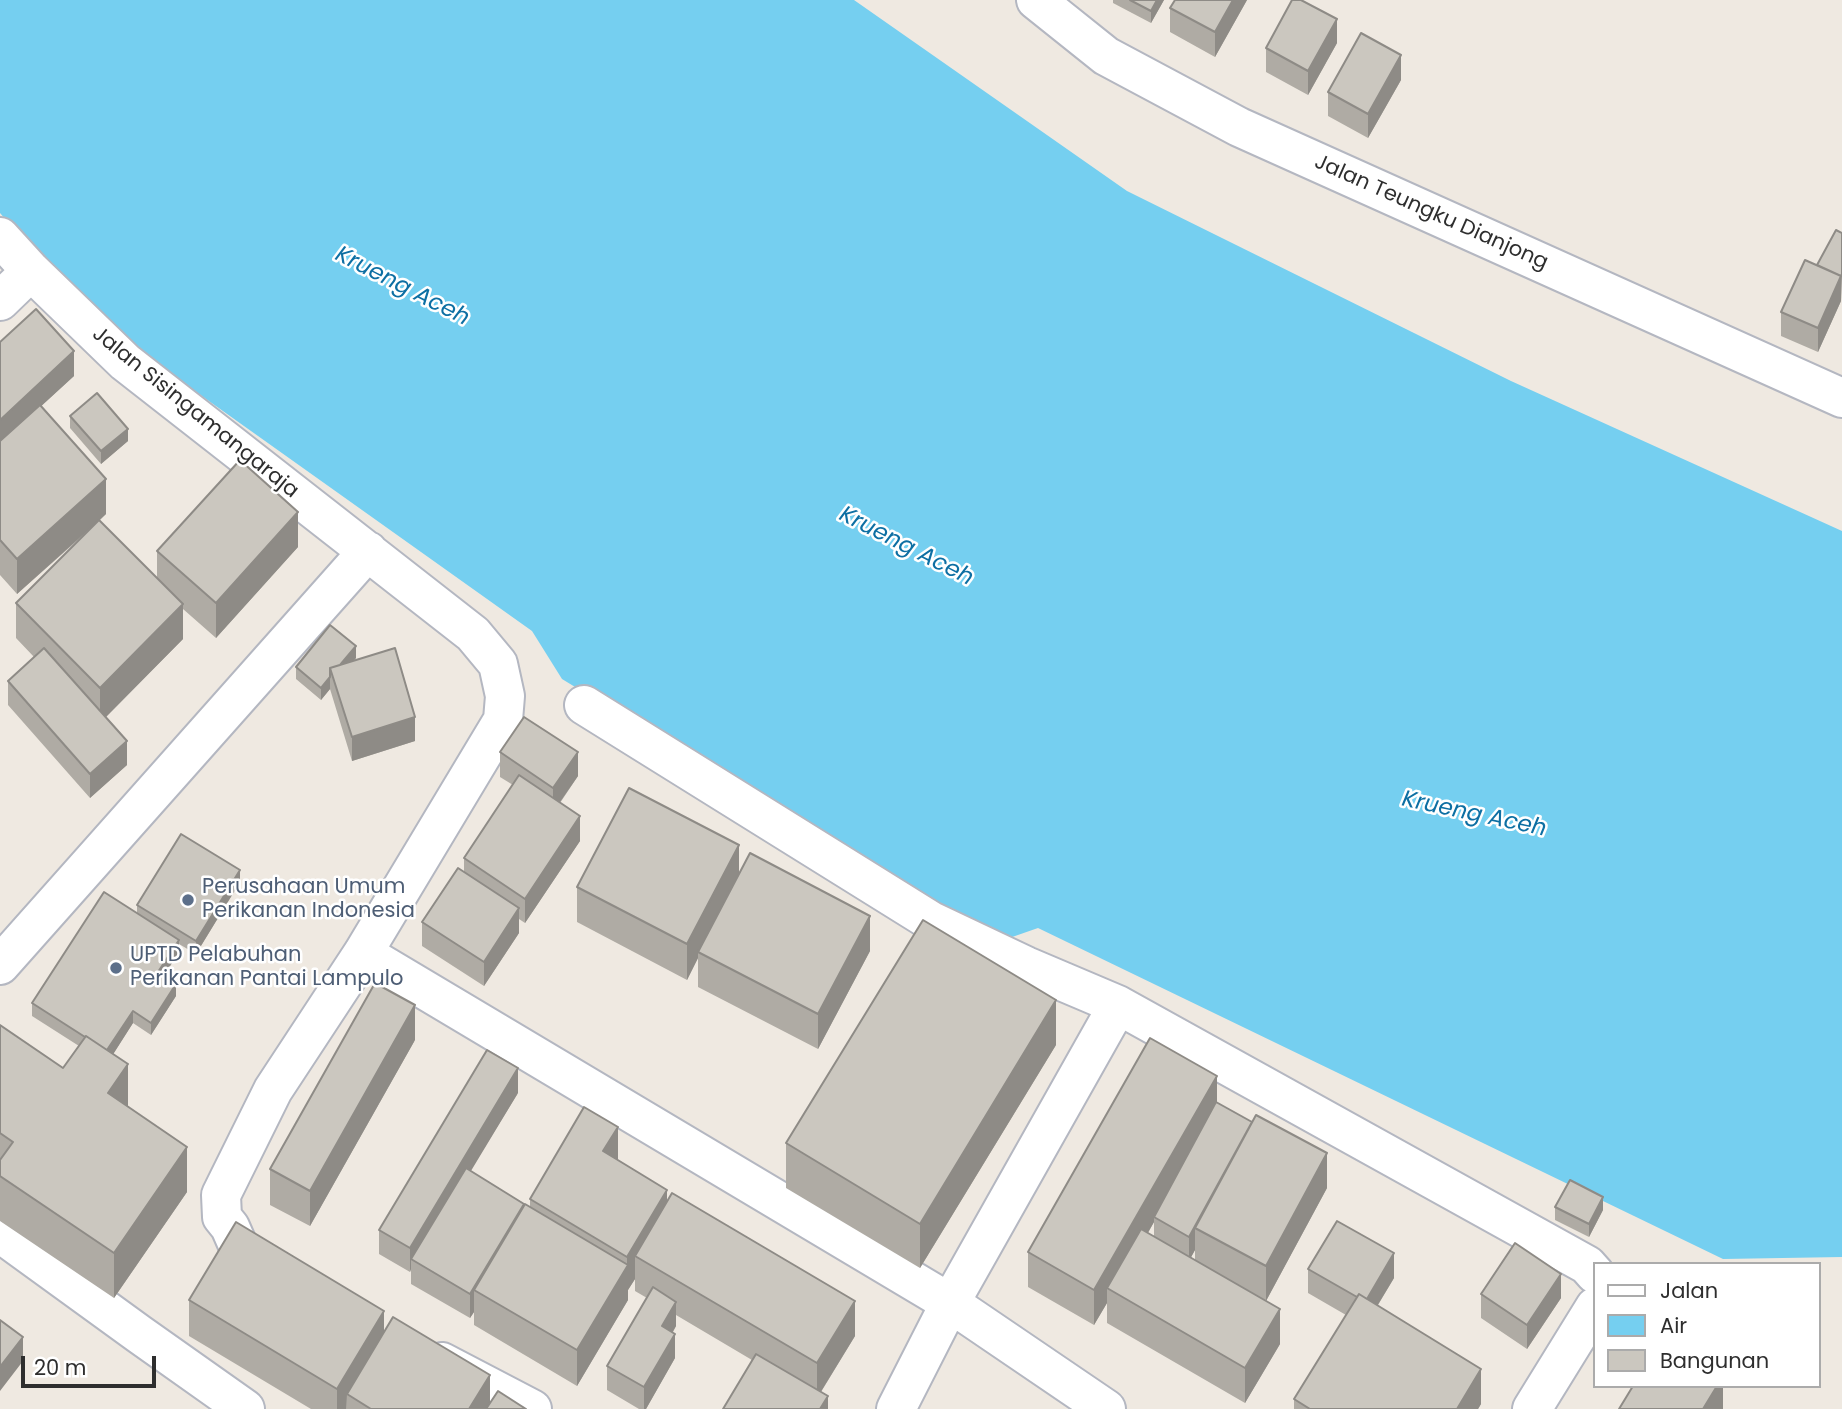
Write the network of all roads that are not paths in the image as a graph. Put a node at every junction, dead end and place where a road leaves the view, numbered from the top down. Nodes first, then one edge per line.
1 (1036, 0) edge
2 (0, 237) edge
3 (31, 271) junction
4 (0, 301) edge
5 (1841, 395) edge
6 (368, 551) junction
7 (583, 705) dead end
8 (363, 953) junction
9 (0, 965) edge
10 (1118, 1005) junction
11 (0, 1233) edge
12 (1594, 1273) edge
13 (292, 1284) edge
14 (950, 1303) junction
15 (1594, 1309) edge
16 (412, 1346) edge
17 (245, 1409) edge
18 (531, 1409) edge
19 (896, 1409) edge
20 (1105, 1409) edge
21 (1532, 1409) edge

1 - 5 street, Jalan Teungku Dianjong
2 - 3 street, Jalan Sisingamangaraja
3 - 4 street
3 - 6 street, Jalan Sisingamangaraja
6 - 8 street, Jalan Sisingamangaraja
6 - 9 street
7 - 10 street
8 - 13 street, Jalan Sisingamangaraja
8 - 14 street
10 - 12 street
10 - 14 street
11 - 17 street
14 - 19 street
14 - 20 street
15 - 21 street
16 - 18 street

